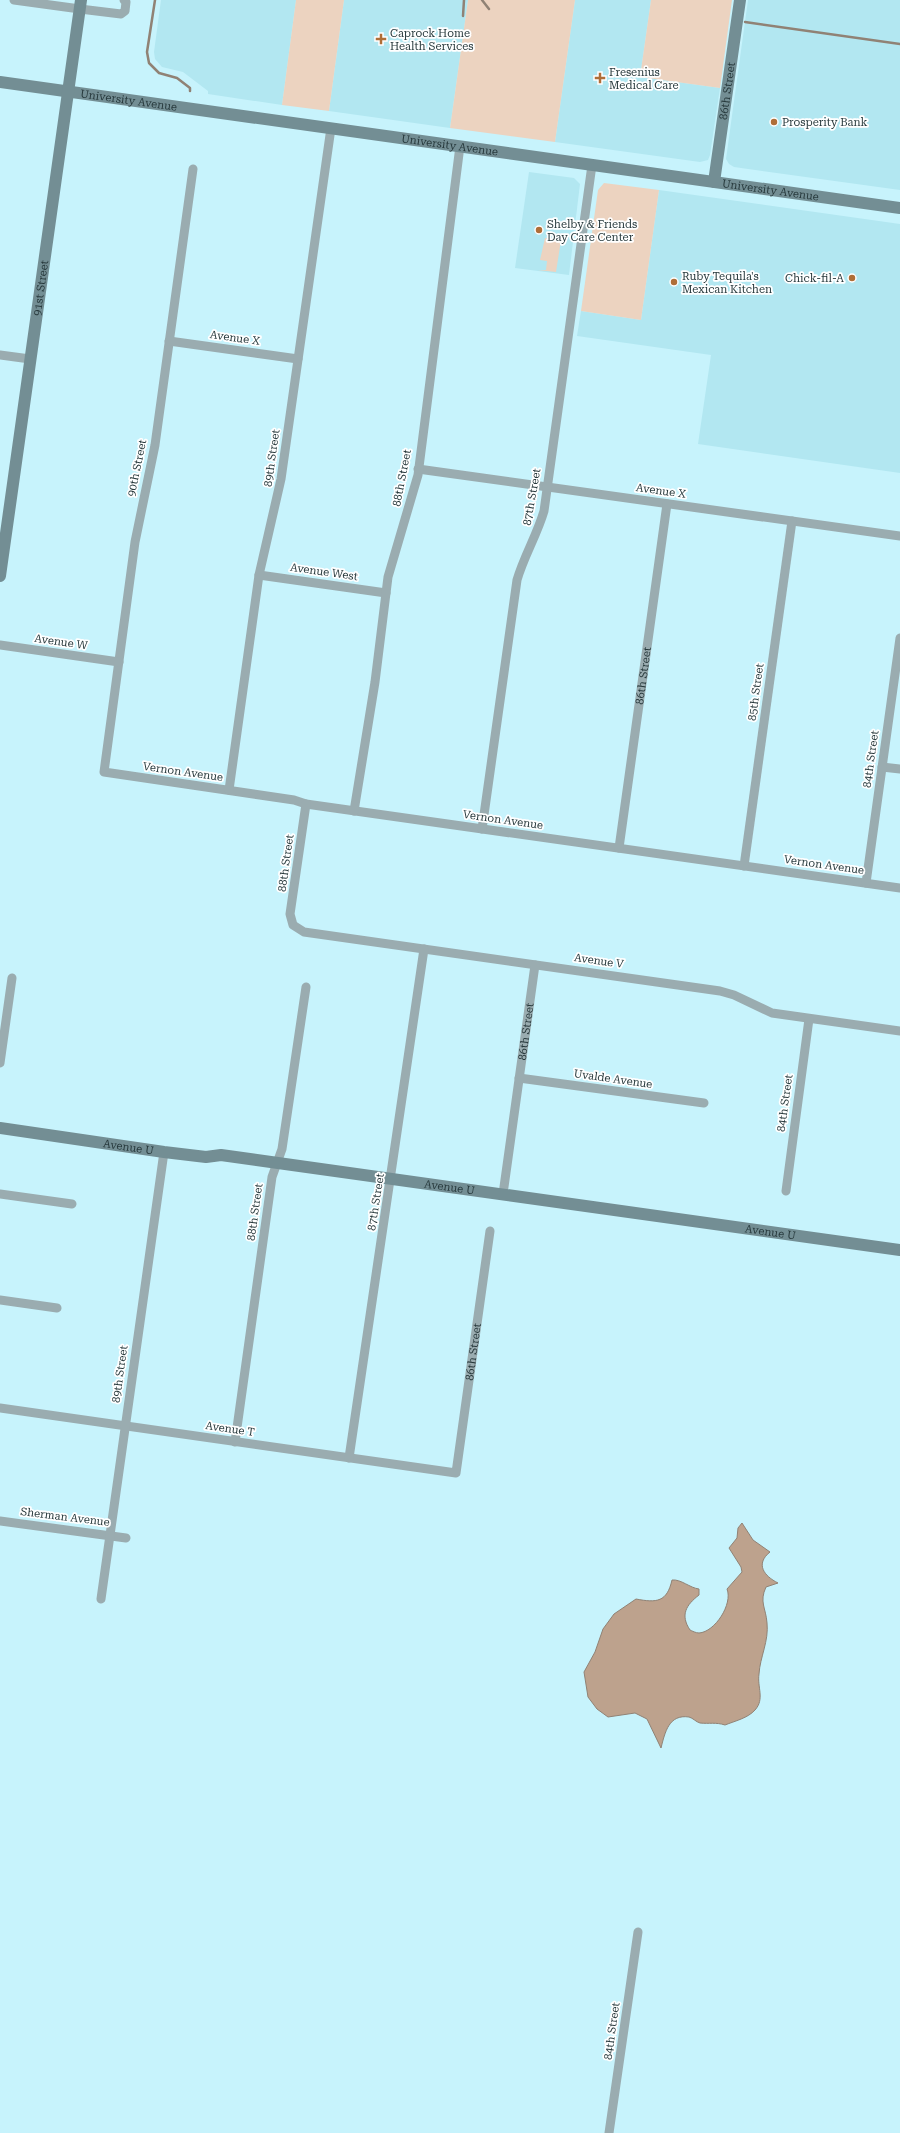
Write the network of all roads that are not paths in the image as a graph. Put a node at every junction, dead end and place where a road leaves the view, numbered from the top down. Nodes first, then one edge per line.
1 (14, 0) edge
2 (124, 0) edge
3 (740, 0) edge
4 (80, 6) edge
5 (0, 82) edge
6 (68, 91) junction
7 (331, 128) junction
8 (460, 146) junction
9 (592, 165) junction
10 (193, 169) dead end
11 (714, 182) junction
12 (900, 208) edge
13 (170, 341) junction
14 (0, 355) edge
15 (30, 359) junction
16 (298, 359) junction
17 (418, 469) junction
18 (547, 487) junction
19 (667, 504) junction
20 (792, 521) junction
21 (900, 536) edge
22 (259, 575) junction
23 (0, 576) edge
24 (386, 593) junction
25 (900, 638) edge
26 (0, 645) edge
27 (899, 654) edge
28 (119, 662) junction
29 (882, 767) junction
30 (900, 769) edge
31 (104, 772) joint
32 (229, 790) junction
33 (306, 804) junction
34 (354, 811) junction
35 (482, 829) junction
36 (618, 848) junction
37 (744, 866) junction
38 (866, 883) junction
39 (900, 888) edge
40 (294, 925) joint
41 (424, 949) junction
42 (536, 964) junction
43 (12, 978) dead end
44 (306, 987) dead end
45 (809, 1019) junction
46 (900, 1031) edge
47 (0, 1063) edge
48 (519, 1078) junction
49 (704, 1103) dead end
50 (0, 1128) edge
51 (164, 1152) junction
52 (278, 1162) junction
53 (392, 1178) junction
54 (786, 1191) dead end
55 (0, 1194) edge
56 (503, 1194) junction
57 (72, 1204) dead end
58 (490, 1231) dead end
59 (900, 1250) edge
60 (0, 1300) edge
61 (57, 1308) dead end
62 (0, 1408) edge
63 (125, 1426) junction
64 (235, 1442) junction
65 (349, 1458) junction
66 (456, 1473) joint
67 (0, 1521) edge
68 (110, 1535) junction
69 (126, 1538) dead end
70 (102, 1599) dead end
71 (638, 1932) dead end
72 (609, 2133) edge

1 - 4 street
2 - 4 street
3 - 11 street, 86th Street
4 - 6 street, 91st Street
5 - 6 street, University Avenue
6 - 7 street, University Avenue
6 - 15 street, 91st Street
7 - 8 street, University Avenue
7 - 16 street, 89th Street
8 - 9 street, University Avenue
8 - 17 street, 88th Street
9 - 11 street, University Avenue
9 - 18 street, 87th Street
10 - 13 street, 90th Street
11 - 12 street, University Avenue
13 - 16 street, Avenue X
13 - 28 street, 90th Street
14 - 15 street
15 - 23 street, 91st Street
16 - 22 street, 89th Street
17 - 18 street, Avenue X
17 - 24 street, 88th Street
18 - 19 street, Avenue X
18 - 35 street, 87th Street
19 - 20 street, Avenue X
19 - 36 street, 86th Street
20 - 21 street, Avenue X
20 - 37 street, 85th Street
22 - 24 street, Avenue West
22 - 32 street, 89th Street
24 - 34 street, 88th Street
25 - 27 street, 84th Street
26 - 28 street, Avenue W
27 - 29 street, 84th Street
28 - 31 street, 90th Street
29 - 30 street
29 - 38 street, 84th Street
31 - 32 street, Vernon Avenue
32 - 33 street, Vernon Avenue
33 - 34 street, Vernon Avenue
33 - 40 street, 88th Street
34 - 35 street, Vernon Avenue
35 - 36 street, Vernon Avenue
36 - 37 street, Vernon Avenue
37 - 38 street, Vernon Avenue
38 - 39 street, Vernon Avenue
40 - 41 street, Avenue V
41 - 42 street, Avenue V
41 - 53 street, 87th Street
42 - 45 street, Avenue V
42 - 48 street, 86th Street
43 - 47 street
44 - 52 street, 88th Street
45 - 46 street, Avenue V
45 - 54 street, 84th Street
48 - 49 street, Uvalde Avenue
48 - 56 street, 86th Street
50 - 51 street, Avenue U
51 - 52 street, Avenue U
51 - 63 street, 89th Street
52 - 53 street, Avenue U
52 - 64 street, 88th Street
53 - 56 street, Avenue U
53 - 65 street, 87th Street
55 - 57 street
56 - 59 street, Avenue U
58 - 66 street, 86th Street
60 - 61 street
62 - 63 street, Avenue T
63 - 64 street, Avenue T
63 - 68 street, 89th Street
64 - 65 street, Avenue T
65 - 66 street, Avenue T
67 - 68 street, Sherman Avenue
68 - 69 street, Sherman Avenue
68 - 70 street, 89th Street
71 - 72 street, 84th Street

